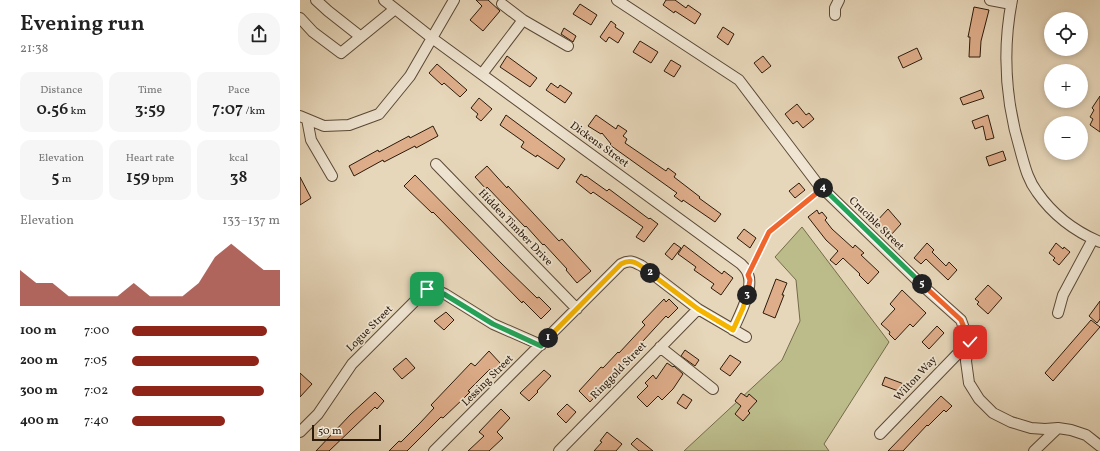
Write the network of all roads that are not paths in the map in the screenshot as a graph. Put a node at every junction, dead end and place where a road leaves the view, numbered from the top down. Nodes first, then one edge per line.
1 (316, 0) edge
2 (384, 0) edge
3 (454, 0) edge
4 (616, 0) edge
5 (839, 0) edge
6 (990, 0) edge
7 (1011, 2) edge
8 (502, 4) dead end
9 (396, 9) junction
10 (835, 15) dead end
11 (300, 18) edge
12 (523, 20) junction
13 (361, 37) junction
14 (432, 38) junction
15 (568, 46) dead end
16 (482, 74) junction
17 (304, 118) edge
18 (436, 164) dead end
19 (332, 176) dead end
20 (1096, 241) edge
21 (577, 309) junction
22 (698, 309) junction
23 (1058, 314) dead end
24 (733, 330) junction
25 (746, 337) dead end
26 (970, 342) junction
27 (541, 346) junction
28 (660, 347) junction
29 (714, 389) dead end
30 (302, 427) edge
31 (1058, 428) junction
32 (880, 434) dead end
33 (1100, 446) edge
34 (434, 451) edge
35 (559, 451) edge
36 (1034, 451) edge

1 - 13 street
2 - 9 street, Dickens Street
3 - 14 street
4 - 26 street, Crucible Street
5 - 10 street
6 - 7 street
7 - 20 street
8 - 12 street
9 - 13 street
9 - 14 street, Dickens Street
11 - 13 street
12 - 15 street
12 - 16 street
14 - 16 street, Dickens Street
14 - 17 street
16 - 24 street, Dickens Street
17 - 19 street
18 - 21 street, Hidden Timber Drive
20 - 23 street
21 - 22 street, Lessing Street
21 - 27 street, Lessing Street
22 - 24 street
22 - 28 street, Ringgold Street
24 - 25 street
26 - 31 street
26 - 32 street, Wilton Way
27 - 30 street, Logue Street
27 - 34 street, Lessing Street
28 - 29 street
28 - 35 street, Ringgold Street
31 - 33 street
31 - 36 street

